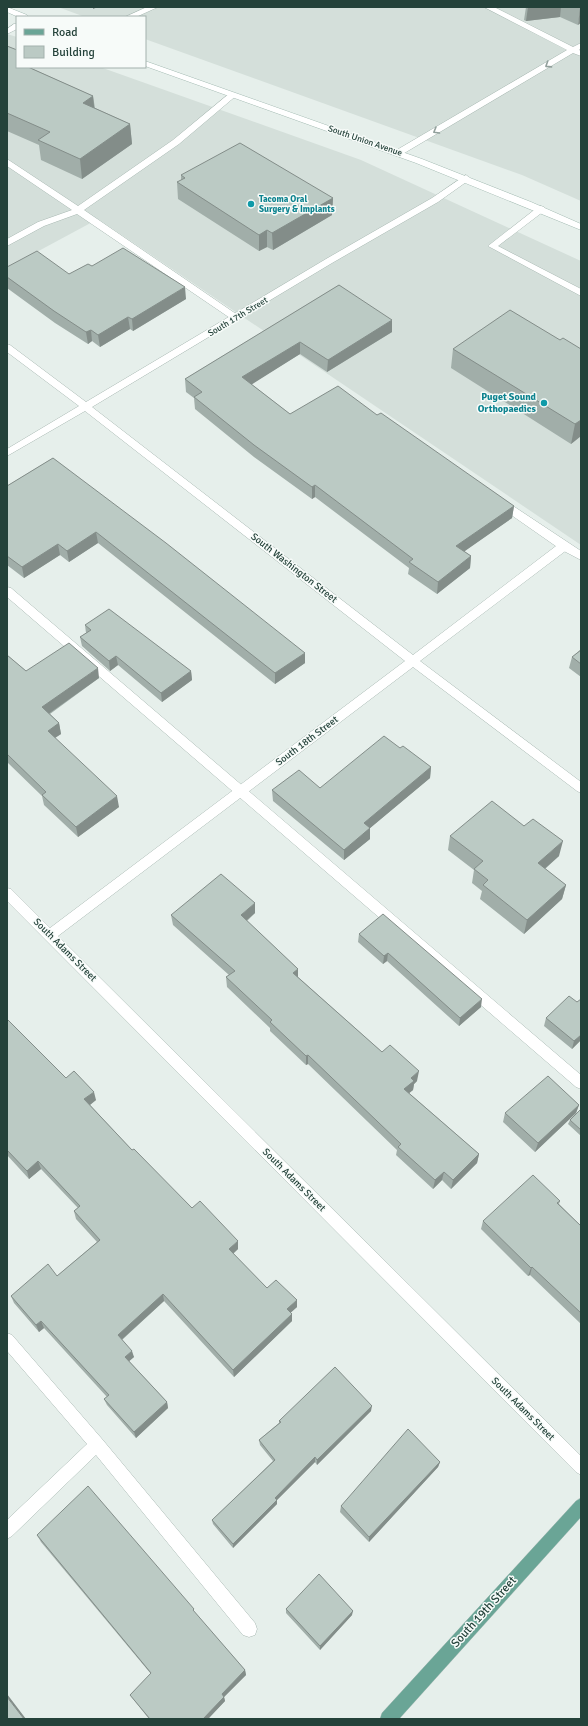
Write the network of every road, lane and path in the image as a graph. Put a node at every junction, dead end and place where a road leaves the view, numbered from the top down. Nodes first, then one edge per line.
1 (154, 7) edge
2 (488, 7) edge
3 (7, 9) edge
4 (22, 16) edge
5 (138, 16) edge
6 (16, 27) edge
7 (7, 32) edge
8 (581, 45) edge
9 (572, 50) junction
10 (581, 54) edge
11 (146, 63) edge
12 (233, 95) junction
13 (398, 152) junction
14 (7, 162) edge
15 (466, 178) junction
16 (540, 209) junction
17 (77, 211) junction
18 (581, 227) edge
19 (7, 243) edge
20 (581, 292) edge
21 (236, 318) junction
22 (7, 347) edge
23 (86, 406) junction
24 (7, 453) edge
25 (490, 495) edge
26 (564, 546) junction
27 (581, 556) edge
28 (7, 592) edge
29 (413, 661) junction
30 (581, 788) edge
31 (241, 791) junction
32 (7, 893) edge
33 (50, 935) junction
34 (581, 1083) edge
35 (7, 1340) edge
36 (97, 1444) junction
37 (581, 1467) edge
38 (581, 1506) edge
39 (7, 1531) edge
40 (249, 1629) dead end
41 (388, 1719) edge

1 - 5 street
2 - 9 street
3 - 4 street
6 - 7 street
8 - 9 street
9 - 10 street
9 -> 13 street
11 - 12 street, South Union Avenue
12 - 13 street, South Union Avenue
12 - 17 street
13 - 15 street, South Union Avenue
14 - 17 street
15 - 16 street, South Union Avenue
15 - 21 street, South 17th Street
16 - 18 street, South Union Avenue
16 - 20 street
17 - 19 street
17 - 21 street
21 - 23 street, South 17th Street
22 - 23 street, South Washington Street
23 - 24 street, South 17th Street
23 - 29 street, South Washington Street
25 - 26 street
26 - 27 street
26 - 29 street, South 18th Street
28 - 31 street
29 - 30 street, South Washington Street
29 - 31 street, South 18th Street
31 - 33 street, South 18th Street
31 - 34 street
32 - 33 street, South Adams Street
33 - 37 street, South Adams Street
35 - 36 street
36 - 39 street
36 - 40 street
38 - 41 main road, South 19th Street

